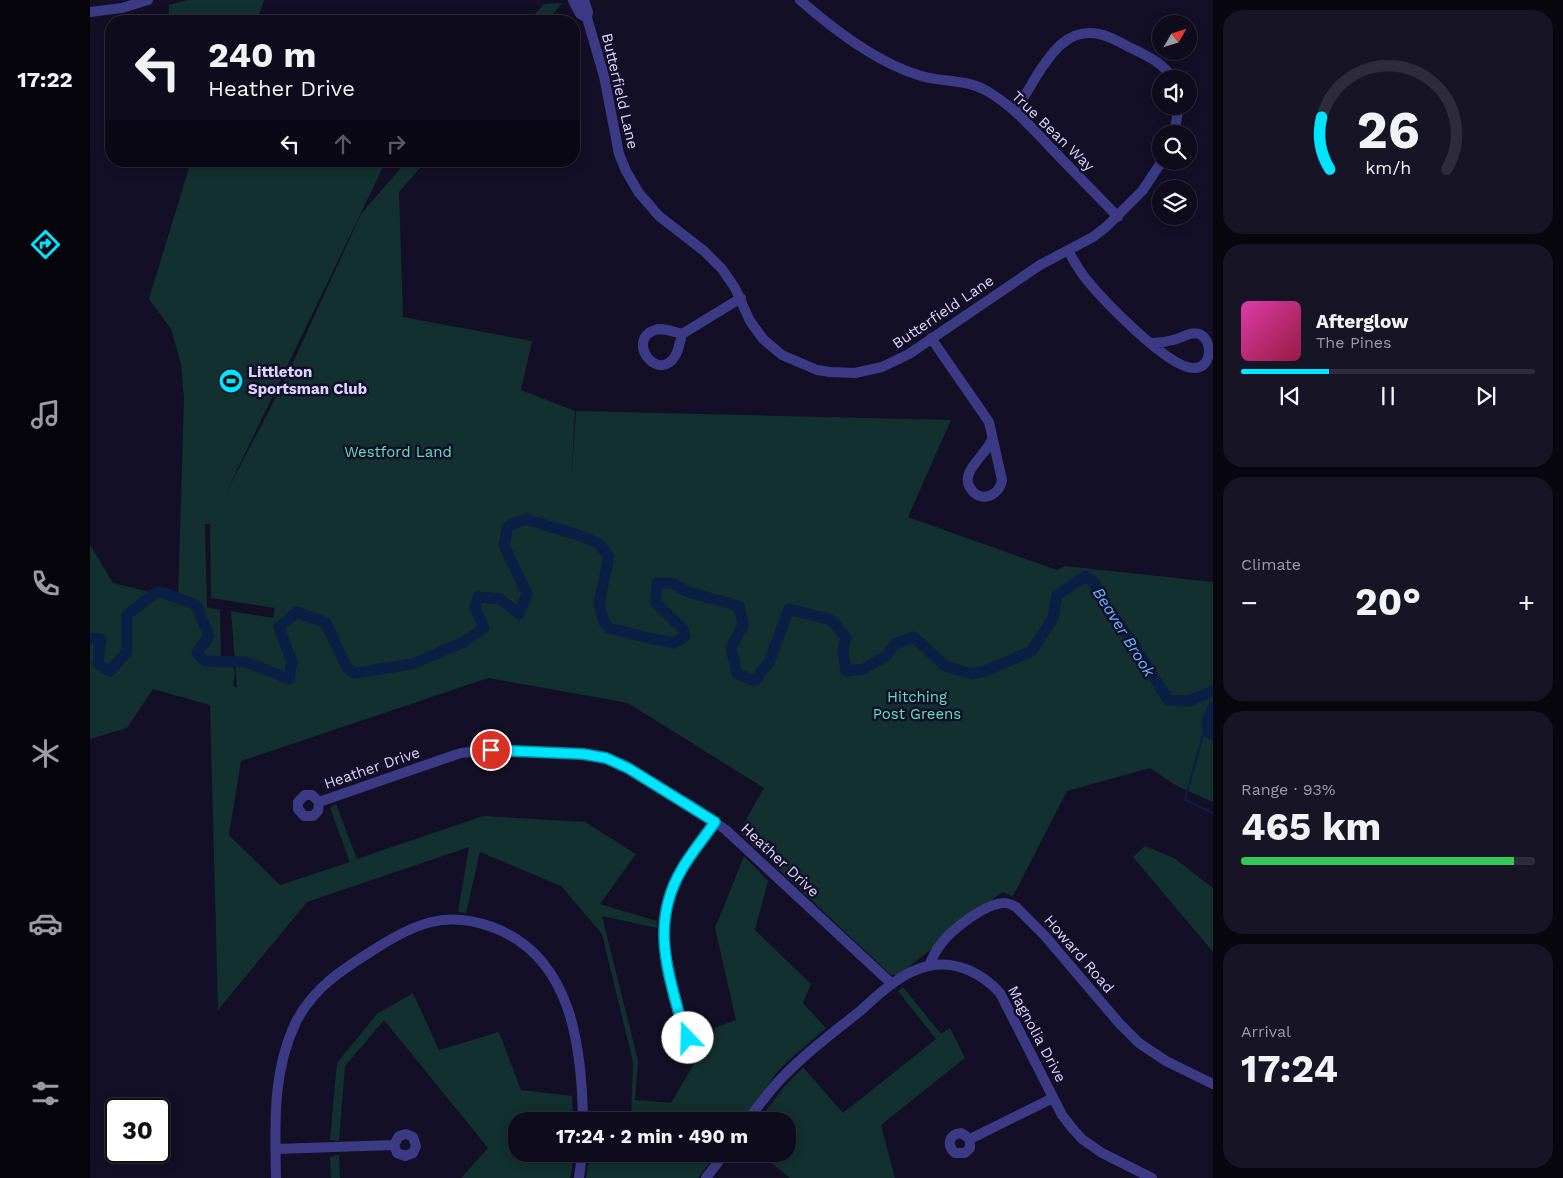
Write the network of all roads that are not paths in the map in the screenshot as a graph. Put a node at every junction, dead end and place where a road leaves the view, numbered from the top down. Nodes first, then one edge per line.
1 (148, 0) edge
2 (574, 0) edge
3 (584, 0) edge
4 (800, 0) edge
5 (90, 12) edge
6 (586, 18) junction
7 (1167, 70) edge
8 (1015, 111) junction
9 (1156, 170) edge
10 (1118, 217) junction
11 (1068, 250) junction
12 (741, 298) junction
13 (682, 334) dead end
14 (932, 338) junction
15 (1151, 343) junction
16 (992, 439) junction
17 (319, 802) dead end
18 (715, 822) junction
19 (929, 966) junction
20 (892, 984) junction
21 (681, 1020) dead end
22 (1213, 1084) edge
23 (1054, 1098) junction
24 (583, 1112) edge
25 (754, 1112) edge
26 (970, 1139) dead end
27 (394, 1145) dead end
28 (276, 1149) junction
29 (581, 1162) edge
30 (718, 1162) edge
31 (276, 1178) edge
32 (579, 1178) edge
33 (706, 1178) edge
34 (1152, 1178) edge

1 - 5 street
2 - 6 street, Butterfield Lane
3 - 6 street, Butterfield Lane
4 - 8 street, True Bean Way
6 - 12 street, Butterfield Lane
7 - 8 street
8 - 10 street, True Bean Way
9 - 10 street, Butterfield Lane
10 - 11 street, Butterfield Lane
11 - 14 street, Butterfield Lane
11 - 15 street
12 - 13 street
12 - 14 street, Butterfield Lane
14 - 16 street
15 - 15 street
16 - 16 street
17 - 18 street, Heather Drive
18 - 20 street, Heather Drive
18 - 21 street
19 - 20 street, Magnolia Drive
19 - 22 street, Howard Road
19 - 23 street, Magnolia Drive
20 - 25 street, Magnolia Drive
23 - 26 street
23 - 34 street, Magnolia Drive
24 - 28 street
27 - 28 street
28 - 31 street
29 - 32 street
30 - 33 street

